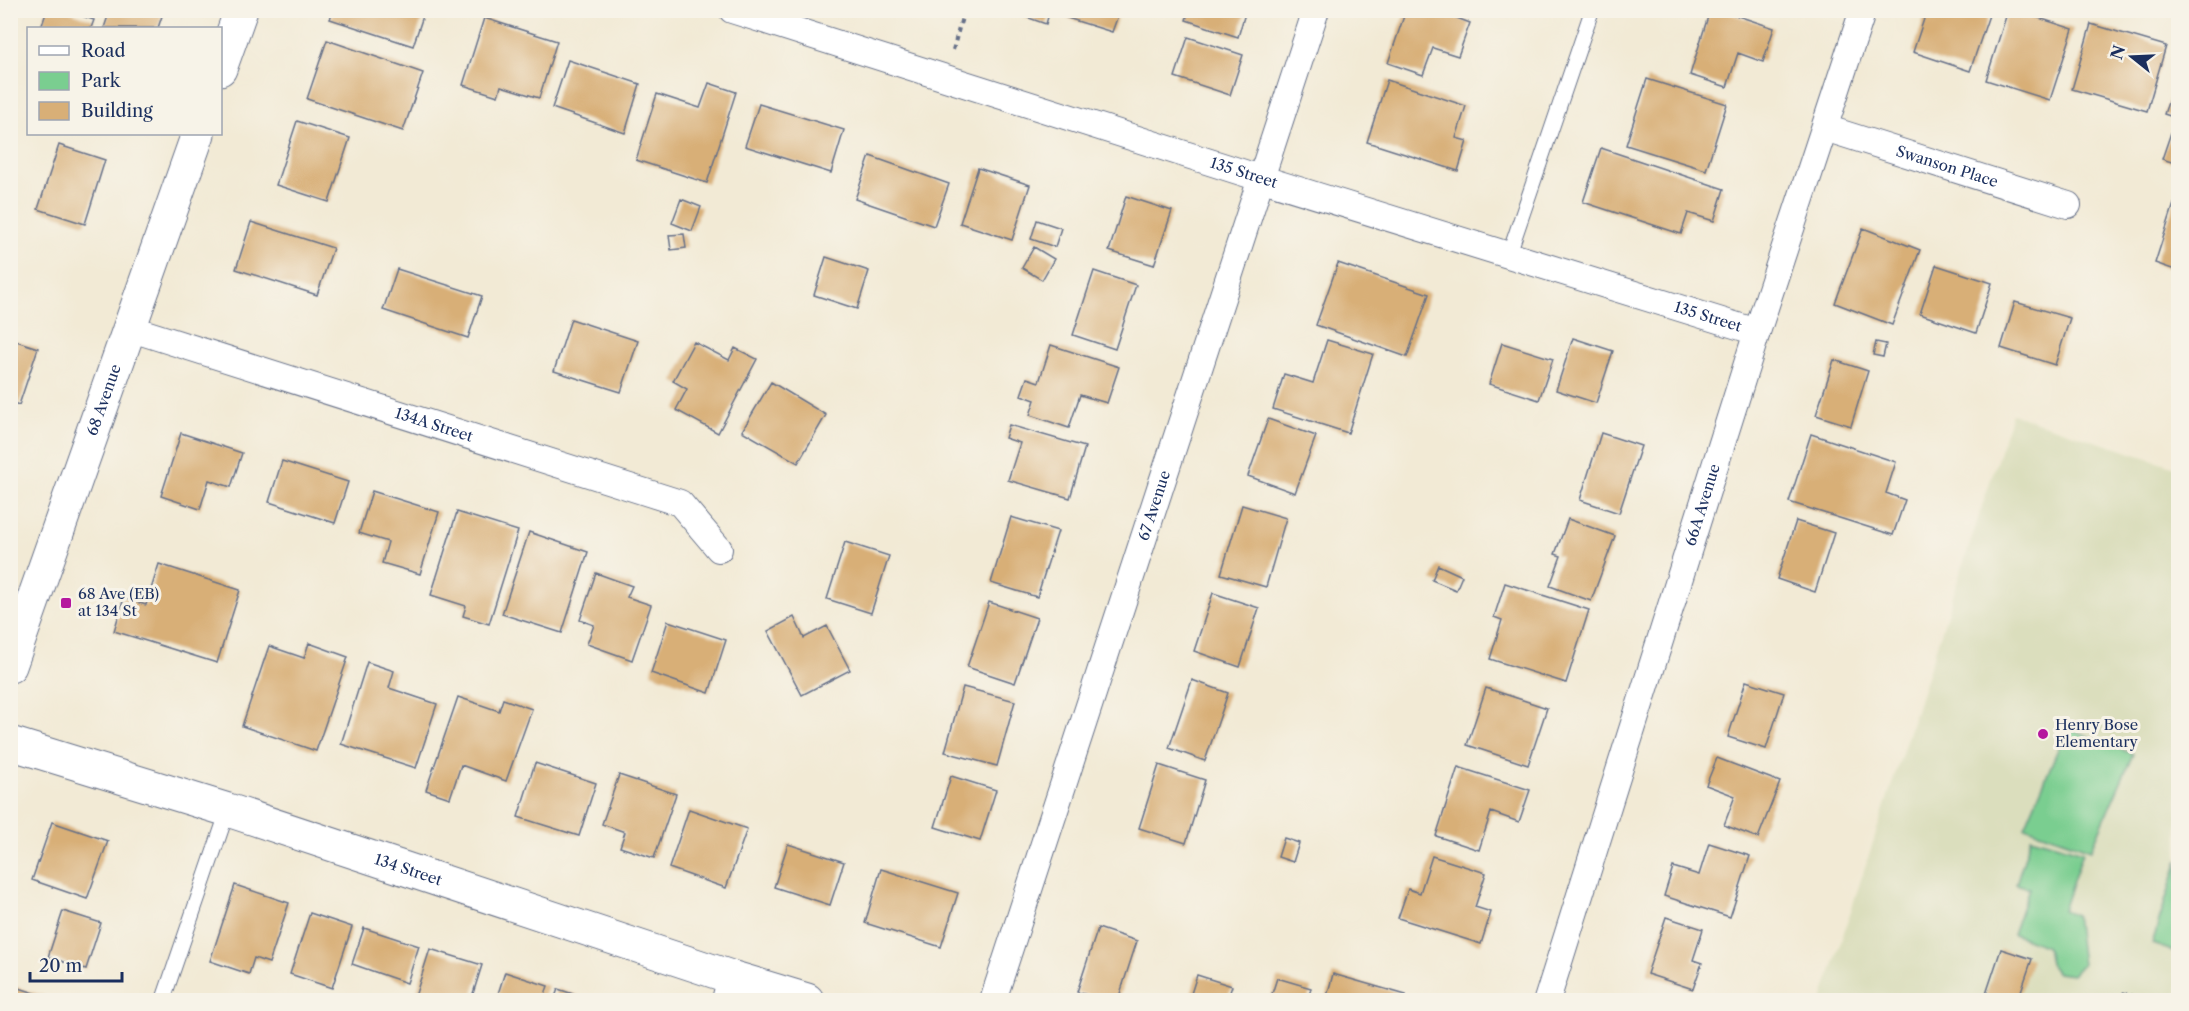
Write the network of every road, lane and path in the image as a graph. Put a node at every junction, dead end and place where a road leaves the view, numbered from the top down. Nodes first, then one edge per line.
1 (241, 10) edge
2 (732, 10) edge
3 (964, 10) edge
4 (1316, 10) edge
5 (1592, 10) edge
6 (1863, 10) edge
7 (759, 14) edge
8 (951, 58) dead end
9 (222, 63) edge
10 (1825, 128) junction
11 (198, 135) edge
12 (1263, 179) junction
13 (2068, 206) dead end
14 (1509, 254) junction
15 (129, 328) junction
16 (1757, 332) junction
17 (719, 549) dead end
18 (10, 666) edge
19 (10, 743) edge
20 (228, 810) junction
21 (728, 989) edge
22 (163, 1000) edge
23 (807, 1000) edge
24 (993, 1000) edge
25 (1547, 1000) edge
26 (2117, 1000) edge
27 (2147, 1000) edge

1 - 9 street
2 - 7 street, 135 Street
3 - 8 path
4 - 12 street, 67 Avenue
5 - 14 lane
6 - 10 street, 66A Avenue
7 - 12 street, 135 Street
10 - 13 street, Swanson Place
10 - 16 street, 66A Avenue
11 - 15 street, 68 Avenue
12 - 14 street, 135 Street
12 - 24 street, 67 Avenue
14 - 16 street, 135 Street
15 - 17 street, 134A Street
15 - 18 street, 68 Avenue
16 - 25 street, 66A Avenue
19 - 20 street, 134 Street
20 - 21 street, 134 Street
20 - 22 lane
21 - 23 street, 134 Street
26 - 27 path

